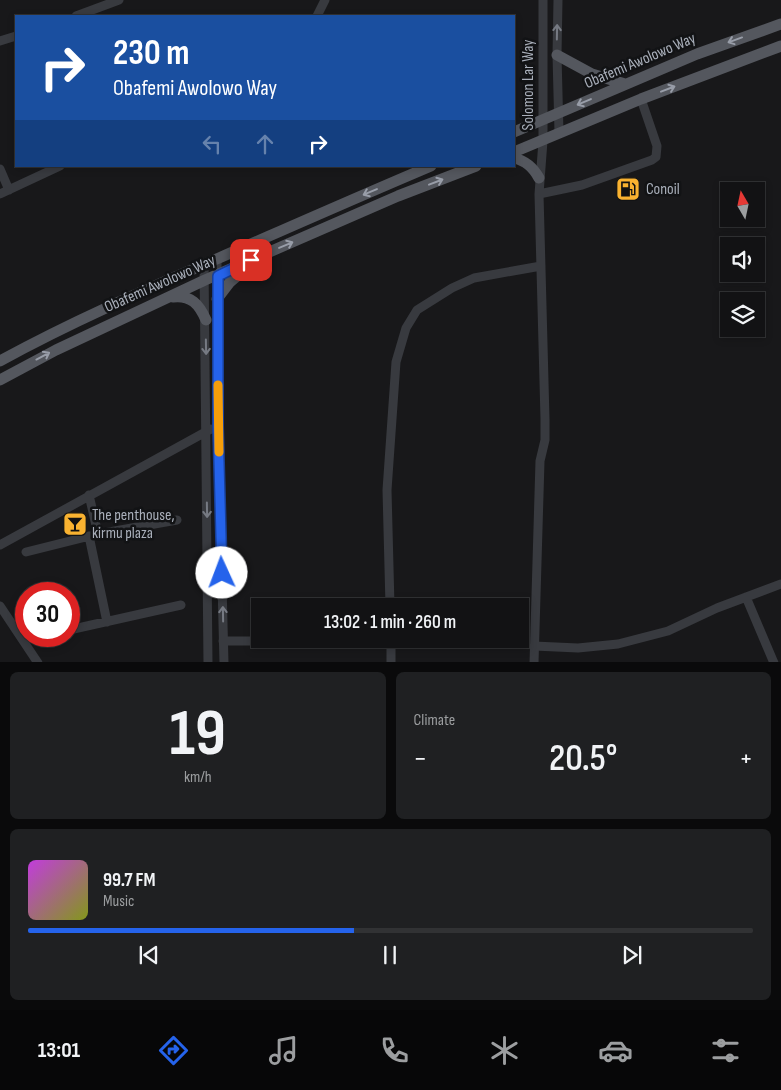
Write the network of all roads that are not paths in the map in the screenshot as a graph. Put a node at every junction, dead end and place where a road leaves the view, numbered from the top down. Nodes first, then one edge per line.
1 (90, 0) edge
2 (119, 0) edge
3 (325, 0) edge
4 (543, 0) edge
5 (558, 0) edge
6 (94, 10) junction
7 (79, 15) edge
8 (318, 15) edge
9 (781, 24) edge
10 (15, 36) edge
11 (0, 41) edge
12 (781, 46) edge
13 (557, 55) junction
14 (625, 84) junction
15 (641, 99) junction
16 (558, 113) junction
17 (542, 120) junction
18 (515, 132) edge
19 (559, 133) junction
20 (542, 141) junction
21 (515, 152) edge
22 (515, 158) edge
23 (58, 167) edge
24 (429, 167) edge
25 (473, 167) edge
26 (0, 170) edge
27 (539, 178) junction
28 (10, 190) junction
29 (0, 194) edge
30 (538, 194) junction
31 (268, 253) junction
32 (217, 259) junction
33 (204, 263) junction
34 (541, 266) junction
35 (218, 276) junction
36 (205, 280) junction
37 (166, 298) junction
38 (217, 299) junction
39 (206, 320) junction
40 (0, 361) edge
41 (0, 380) edge
42 (218, 426) junction
43 (207, 432) junction
44 (89, 495) junction
45 (177, 520) dead end
46 (94, 535) junction
47 (0, 545) edge
48 (26, 552) dead end
49 (781, 584) edge
50 (746, 597) junction
51 (390, 598) edge
52 (180, 605) dead end
53 (0, 606) edge
54 (106, 622) junction
55 (80, 628) edge
56 (223, 641) junction
57 (251, 641) edge
58 (534, 646) junction
59 (390, 648) edge
60 (38, 662) edge
61 (208, 662) edge
62 (224, 662) edge
63 (391, 662) edge
64 (534, 662) edge
65 (774, 662) edge

1 - 6 street
2 - 6 street
3 - 8 street
4 - 17 street, Solomon Lar Way
13 -> 5 street, Solomon Lar Way
6 - 7 street
9 -> 14 main road, Obafemi Awolowo Way
10 - 11 street
15 -> 12 main road
13 - 14 main road
13 - 16 street, Solomon Lar Way
14 -> 16 main road, Obafemi Awolowo Way
15 - 19 main road
15 - 30 street
16 - 17 main road, Obafemi Awolowo Way
16 - 19 street, Solomon Lar Way
17 - 18 main road, Obafemi Awolowo Way
17 - 20 street, Solomon Lar Way
19 - 20 main road
20 - 21 main road
20 - 27 street, Solomon Lar Way
22 - 27 main road
23 - 28 street
24 -> 32 main road, Obafemi Awolowo Way
31 -> 25 main road, Obafemi Awolowo Way
26 - 28 street
27 - 30 street, Solomon Lar Way
28 - 29 street
30 - 34 street, Solomon Lar Way
31 - 35 main road, Obafemi Awolowo Way
31 - 38 main road
32 - 33 main road, Obafemi Awolowo Way
32 - 35 street
33 - 36 street
33 - 40 main road, Obafemi Awolowo Way
34 - 51 street
34 - 58 street, Solomon Lar Way
35 - 36 main road, Obafemi Awolowo Way
35 - 38 street
36 - 37 main road, Obafemi Awolowo Way
36 - 39 street
37 - 39 main road
41 -> 37 main road, Obafemi Awolowo Way
38 - 42 street
39 -> 43 street
42 - 43 street
56 -> 42 street
43 - 44 street
43 -> 61 street
44 - 46 street
44 - 47 street
45 - 46 street
46 - 48 street
46 - 54 street
49 - 50 street
50 - 58 street
50 - 65 street
52 - 54 street
53 - 60 street
54 - 55 street
56 - 57 street
56 - 62 street
58 - 64 street, Solomon Lar Way
59 - 63 street

